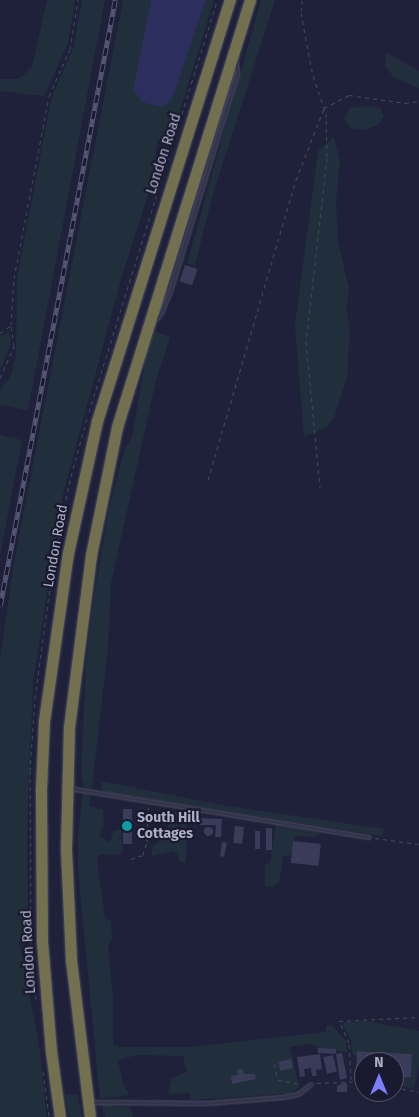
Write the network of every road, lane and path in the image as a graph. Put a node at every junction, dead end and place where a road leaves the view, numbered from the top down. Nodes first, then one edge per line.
1 (78, 0) edge
2 (230, 0) edge
3 (250, 0) edge
4 (302, 0) edge
5 (419, 101) edge
6 (324, 108) junction
7 (11, 325) junction
8 (0, 333) edge
9 (0, 378) edge
10 (208, 480) dead end
11 (320, 487) dead end
12 (66, 788) junction
13 (148, 803) junction
14 (369, 837) joint
15 (419, 844) edge
16 (131, 859) dead end
17 (419, 1017) edge
18 (274, 1064) dead end
19 (351, 1080) junction
20 (354, 1080) edge
21 (311, 1084) junction
22 (404, 1089) edge
23 (419, 1092) edge
24 (88, 1102) junction
25 (60, 1117) edge
26 (90, 1117) edge

1 - 7 path
2 - 25 highway, London Road
3 - 12 highway
4 - 6 path
5 - 6 path
6 - 10 path
6 - 11 path
7 - 8 path
7 - 9 path
12 - 13 lane
12 - 24 highway
13 - 14 lane
13 - 16 path
14 - 15 path
17 - 19 path
18 - 21 path
19 - 20 path
19 - 21 path
21 - 24 lane
22 - 23 path
24 - 26 highway

